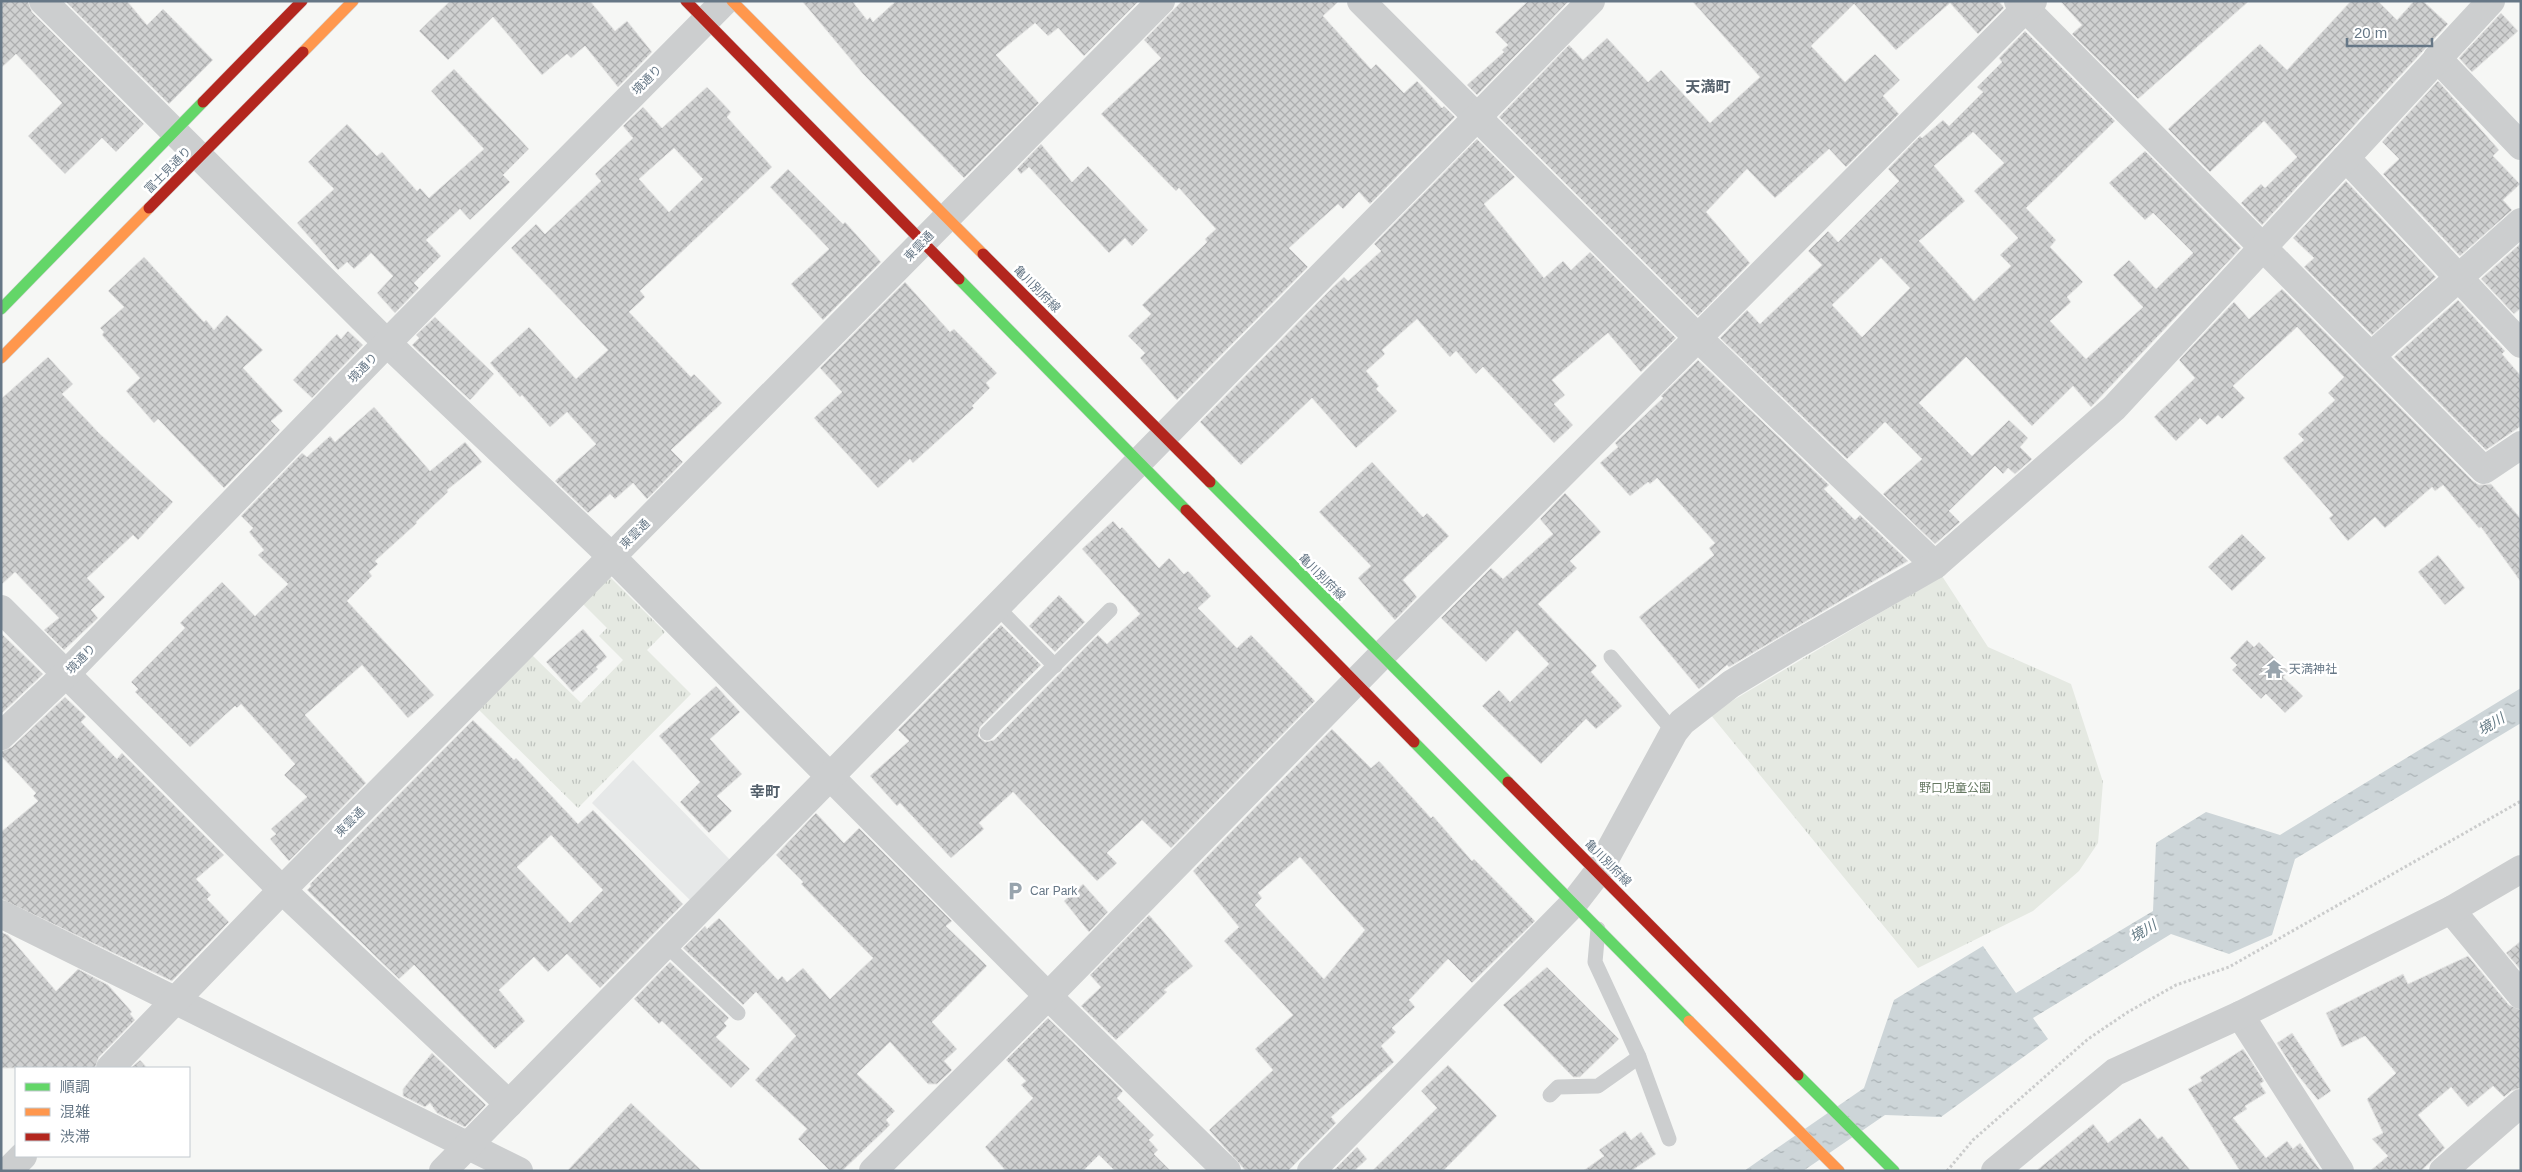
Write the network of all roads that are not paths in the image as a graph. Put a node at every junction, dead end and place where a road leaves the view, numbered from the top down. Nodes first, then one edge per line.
1 (43, 1) edge
2 (302, 1) edge
3 (354, 1) edge
4 (686, 1) edge
5 (725, 1) edge
6 (732, 1) edge
7 (1161, 1) edge
8 (1360, 1) edge
9 (1591, 1) edge
10 (2491, 1) edge
11 (2026, 4) edge
12 (705, 21) junction
13 (2437, 58) junction
14 (1478, 117) junction
15 (175, 133) junction
16 (2521, 146) edge
17 (199, 158) junction
18 (2346, 158) junction
19 (946, 218) junction
20 (2521, 222) edge
21 (923, 242) junction
22 (2264, 248) junction
23 (2458, 277) junction
24 (1, 309) edge
25 (1698, 338) junction
26 (387, 343) junction
27 (2521, 344) edge
28 (2371, 356) junction
29 (1, 358) edge
30 (1164, 437) junction
31 (2521, 445) edge
32 (1139, 462) junction
33 (612, 557) junction
34 (1935, 565) junction
35 (996, 606) junction
36 (1, 610) edge
37 (1110, 610) dead end
38 (1381, 656) junction
39 (1611, 657) dead end
40 (1055, 666) junction
41 (67, 673) junction
42 (1355, 683) junction
43 (1674, 732) junction
44 (987, 733) dead end
45 (1, 736) edge
46 (828, 777) junction
47 (2521, 870) edge
48 (1598, 872) junction
49 (282, 890) junction
50 (1574, 903) junction
51 (2451, 910) junction
52 (1, 914) edge
53 (1598, 929) junction
54 (665, 944) junction
55 (1048, 996) junction
56 (2521, 996) edge
57 (175, 1002) junction
58 (738, 1013) dead end
59 (2240, 1015) junction
60 (1639, 1057) junction
61 (111, 1067) edge
62 (1550, 1095) dead end
63 (2521, 1103) edge
64 (509, 1104) junction
65 (1669, 1139) dead end
66 (468, 1145) junction
67 (22, 1157) edge
68 (8, 1171) edge
69 (443, 1171) edge
70 (519, 1171) edge
71 (873, 1171) edge
72 (1228, 1171) edge
73 (1311, 1171) edge
74 (1839, 1171) edge
75 (1894, 1171) edge
76 (1995, 1171) edge
77 (2340, 1171) edge
78 (2443, 1171) edge

1 - 15 street
2 - 15 main road, 富士見通り
3 - 17 main road, 富士見通り
4 - 12 main road
5 - 12 street, 境通り
6 - 19 main road, 亀川別府線
7 - 19 street, 東雲通
8 - 14 street
9 - 14 street
10 - 13 street
11 - 22 street
11 - 25 street
12 - 21 main road
12 - 26 street, 境通り
13 - 16 street
13 - 18 street
14 - 25 street
14 - 30 street
15 - 17 street
15 - 24 main road, 富士見通り
17 - 26 street
17 - 29 main road, 富士見通り
18 - 22 street
18 - 23 street
19 - 21 street, 東雲通
19 - 30 main road, 亀川別府線
20 - 23 street
21 - 32 main road
21 - 33 street, 東雲通
22 - 28 street
22 - 34 street
23 - 27 street
23 - 28 street
25 - 34 street
25 - 38 street
26 - 33 street
26 - 41 street, 境通り
28 - 31 street
30 - 32 street
30 - 38 main road, 亀川別府線
32 - 35 street
32 - 42 main road
33 - 46 street
33 - 49 street, 東雲通
34 - 43 street
35 - 40 lane
35 - 46 street
36 - 41 street
37 - 40 lane
38 - 42 street
38 - 48 main road, 亀川別府線
39 - 43 lane
40 - 44 lane
41 - 45 street, 境通り
41 - 49 street
42 - 50 main road
42 - 55 street
43 - 48 street
46 - 54 street
46 - 55 street
47 - 51 street
48 - 50 street
48 - 75 main road, 亀川別府線
49 - 57 street, 東雲通
49 - 64 street
50 - 53 main road
50 - 73 street
51 - 56 street
51 - 59 street
52 - 57 street
53 - 60 lane
53 - 74 main road
54 - 58 lane
54 - 64 street
55 - 71 street
55 - 72 street
57 - 61 street, 東雲通
57 - 66 street
59 - 76 street
59 - 77 street
60 - 62 lane
60 - 65 lane
63 - 78 street
64 - 66 street
66 - 69 street
66 - 70 street
67 - 68 street

